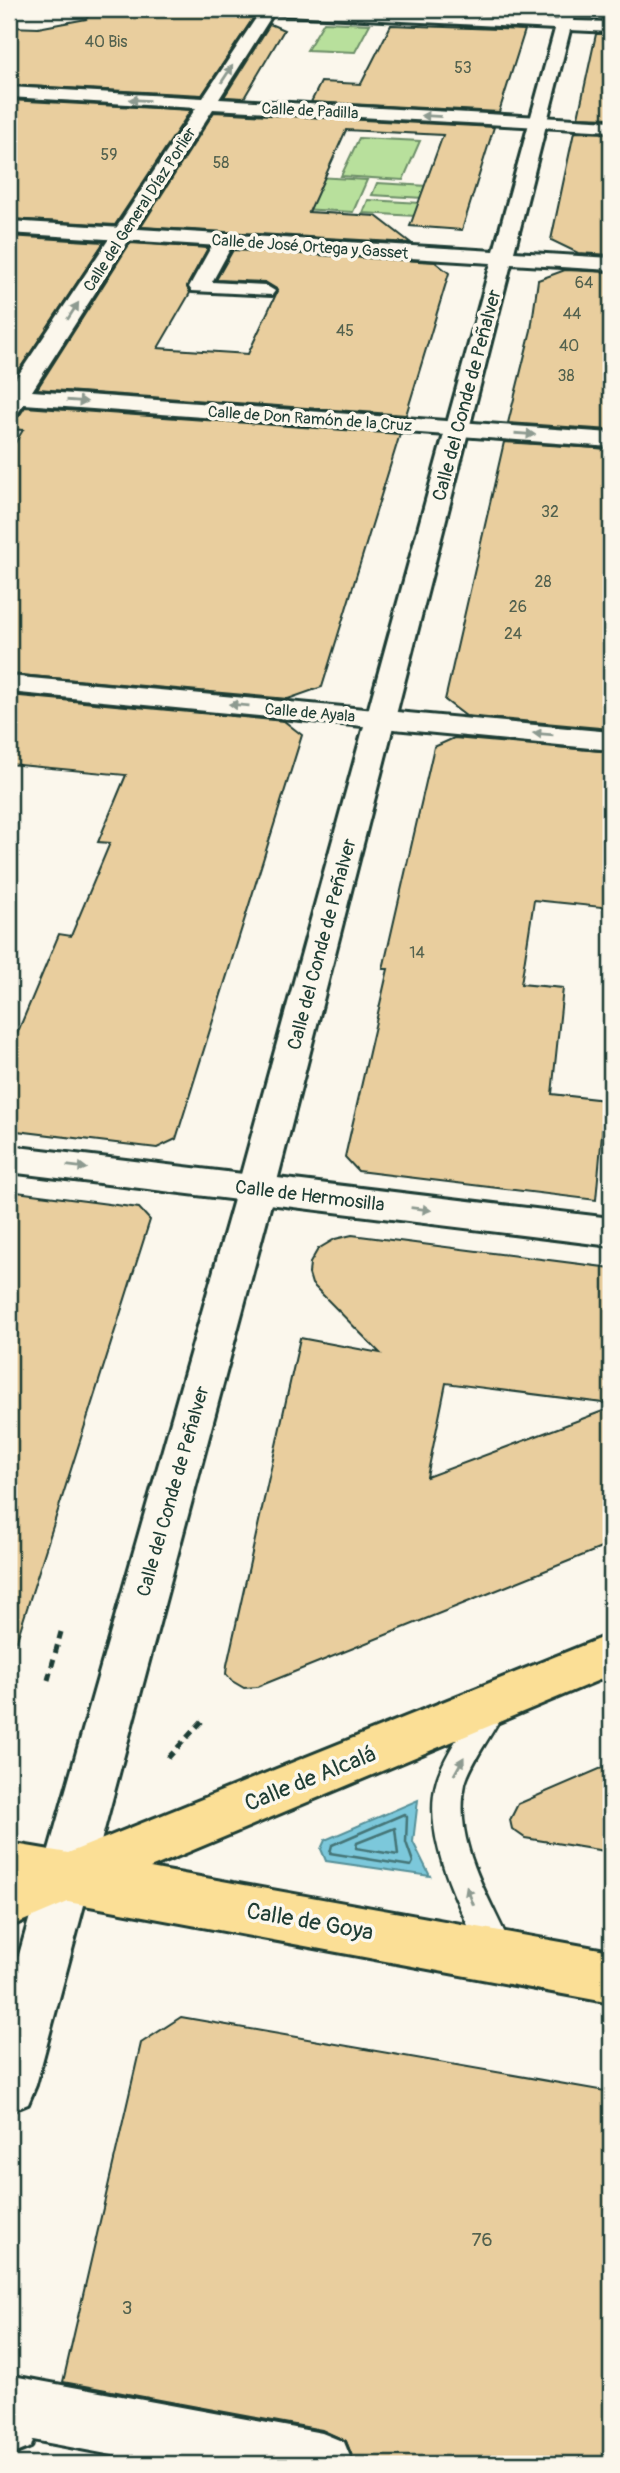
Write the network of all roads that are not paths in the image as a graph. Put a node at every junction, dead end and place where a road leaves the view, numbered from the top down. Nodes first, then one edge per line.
1 (248, 9) edge
2 (269, 9) edge
3 (472, 9) edge
4 (567, 15) edge
5 (611, 15) edge
6 (611, 27) edge
7 (9, 92) edge
8 (207, 104) junction
9 (539, 122) junction
10 (611, 126) edge
11 (9, 227) edge
12 (123, 234) junction
13 (225, 240) junction
14 (502, 258) junction
15 (611, 264) edge
16 (265, 292) dead end
17 (11, 401) edge
18 (457, 429) junction
19 (611, 440) edge
20 (9, 684) edge
21 (380, 719) junction
22 (611, 741) edge
23 (9, 1159) edge
24 (256, 1189) junction
25 (611, 1232) edge
26 (611, 1654) edge
27 (494, 1703) junction
28 (9, 1867) edge
29 (65, 1876) junction
30 (9, 1902) edge
31 (500, 1956) junction
32 (611, 1976) edge
33 (9, 2085) edge
34 (9, 2425) edge
35 (323, 2464) edge

1 - 2 street
2 - 4 street
8 -> 2 street, Calle del General Díaz Porlier
3 - 4 street
4 - 5 street
4 - 6 street
4 - 9 street, Calle del Conde de Peñalver
8 -> 7 street, Calle de Padilla
9 -> 8 street, Calle de Padilla
8 - 12 street, Calle del General Díaz Porlier
9 - 10 street, Calle de Padilla
9 - 14 street, Calle del Conde de Peñalver
11 - 12 street, Calle de José Ortega y Gasset
12 - 13 street, Calle de José Ortega y Gasset
17 -> 12 street, Calle del General Díaz Porlier
13 - 14 street, Calle de José Ortega y Gasset
13 - 16 street
14 - 15 street, Calle de José Ortega y Gasset
14 - 18 street, Calle del Conde de Peñalver
17 -> 18 street, Calle de Don Ramón de la Cruz
18 -> 19 street, Calle de Don Ramón de la Cruz
18 - 21 street, Calle del Conde de Peñalver
21 -> 20 street, Calle de Ayala
22 -> 21 street, Calle de Ayala
21 - 24 street, Calle del Conde de Peñalver
23 -> 24 street, Calle de Hermosilla
24 -> 25 street, Calle de Hermosilla
24 - 29 street, Calle del Conde de Peñalver
26 - 27 main road, Calle de Alcalá
27 - 29 main road, Calle de Alcalá
31 -> 27 lane
28 - 29 main road, Calle de Goya
29 - 30 main road, Calle de Alcalá
29 - 31 main road, Calle de Goya
29 - 33 street, Calle del Conde de Peñalver
31 - 32 main road, Calle de Goya
34 - 35 street

